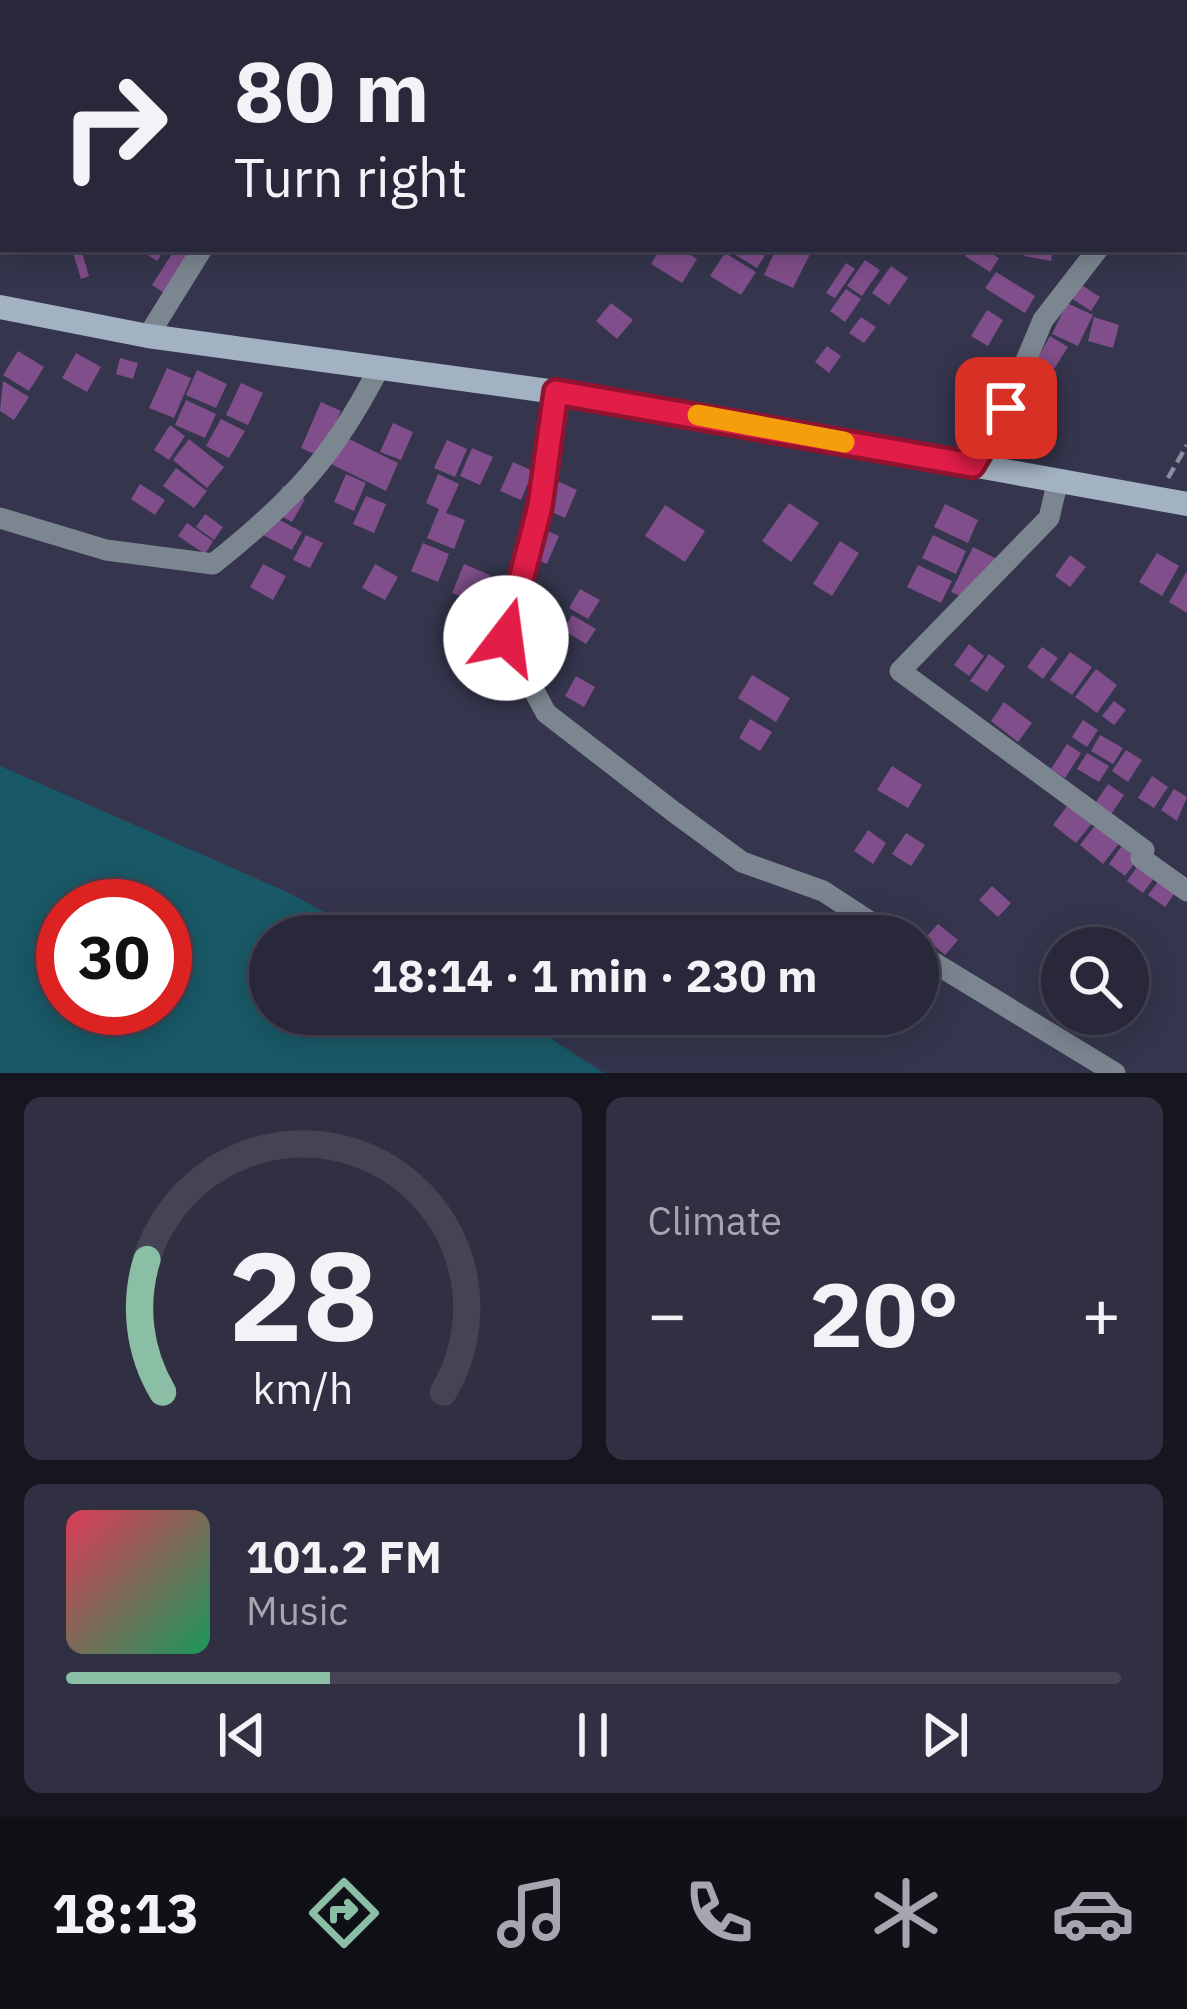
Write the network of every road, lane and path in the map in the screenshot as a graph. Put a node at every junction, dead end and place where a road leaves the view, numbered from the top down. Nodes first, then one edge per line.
1 (200, 252) edge
2 (1096, 252) edge
3 (0, 307) edge
4 (148, 336) junction
5 (379, 368) junction
6 (556, 392) junction
7 (1187, 445) edge
8 (972, 465) junction
9 (1058, 480) junction
10 (1156, 498) junction
11 (1187, 503) edge
12 (0, 518) edge
13 (1187, 891) edge
14 (860, 915) edge
15 (939, 966) edge
16 (1115, 1073) edge

1 - 4 street
2 - 8 street
3 - 4 street
4 - 5 street
5 - 6 street
5 - 12 street
6 - 8 street
6 - 14 street
7 - 10 path
8 - 9 street
9 - 10 street
9 - 13 street
10 - 11 street
15 - 16 street

